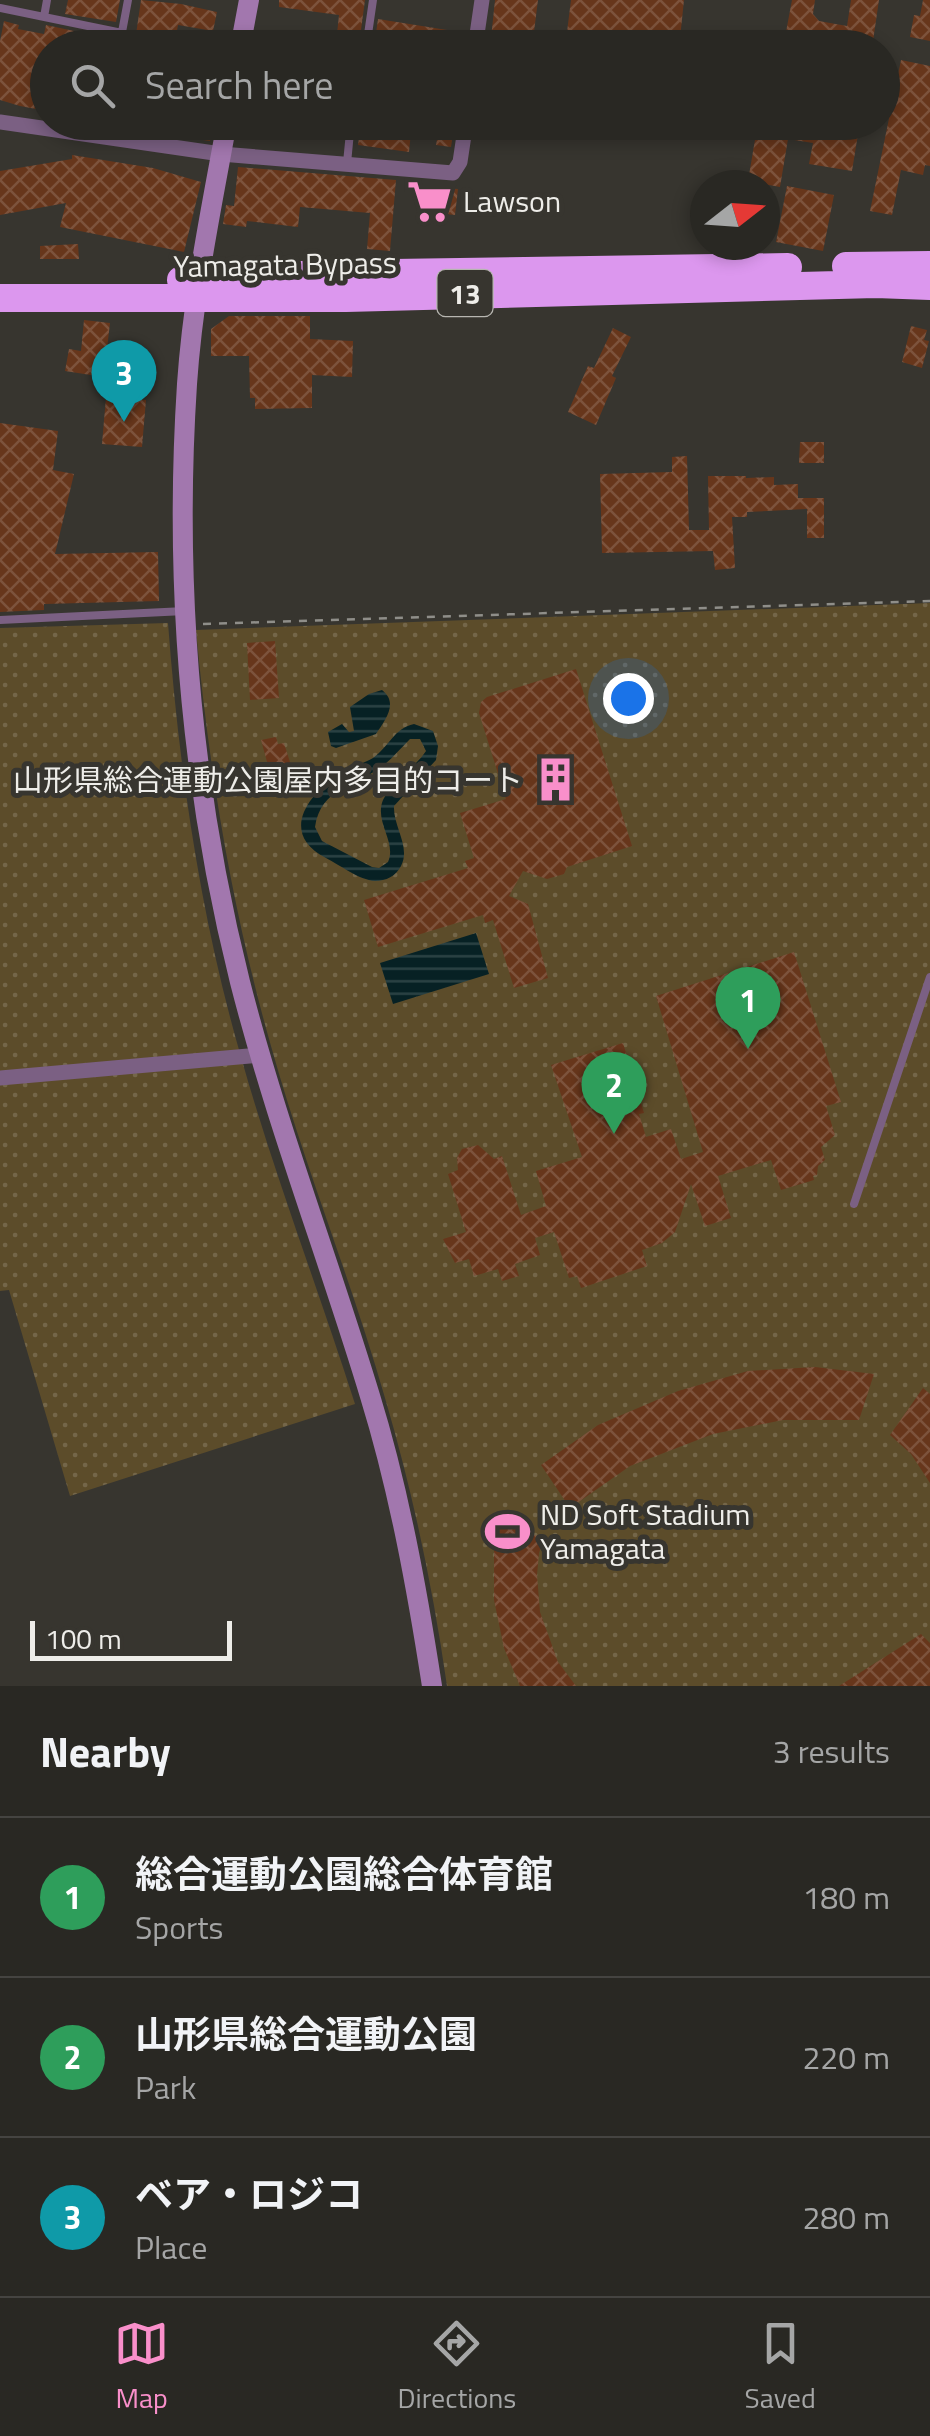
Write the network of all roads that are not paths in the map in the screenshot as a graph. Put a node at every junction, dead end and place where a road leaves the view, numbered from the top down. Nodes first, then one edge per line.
1 (47, 0) edge
2 (128, 0) edge
3 (248, 0) edge
4 (372, 0) edge
5 (482, 0) edge
6 (0, 8) edge
7 (44, 18) junction
8 (102, 30) edge
9 (123, 30) edge
10 (243, 30) edge
11 (368, 30) edge
12 (478, 30) edge
13 (0, 122) edge
14 (30, 124) edge
15 (152, 140) edge
16 (223, 140) edge
17 (349, 140) edge
18 (463, 140) edge
19 (221, 154) junction
20 (346, 165) junction
21 (930, 266) edge
22 (0, 280) edge
23 (930, 286) edge
24 (198, 289) junction
25 (0, 298) edge
26 (186, 618) junction
27 (0, 620) edge
28 (930, 977) edge
29 (260, 1055) junction
30 (0, 1078) edge
31 (854, 1204) dead end
32 (432, 1686) edge

1 - 7 lane
2 - 9 lane
3 - 10 street
4 - 11 lane
5 - 12 street
6 - 7 lane
7 - 8 lane
13 - 14 street
15 - 19 street
16 - 19 street
17 - 20 lane
18 - 20 street
19 - 20 street
19 - 24 street
21 - 24 highway, Yamagata Bypass / 13
22 - 24 highway, Yamagata Bypass / 13
23 - 24 highway, Yamagata Bypass / 13
24 - 25 highway, Yamagata Bypass / 13
24 - 26 street
26 - 27 lane
26 - 29 street
28 - 31 lane
29 - 30 street
29 - 32 street

